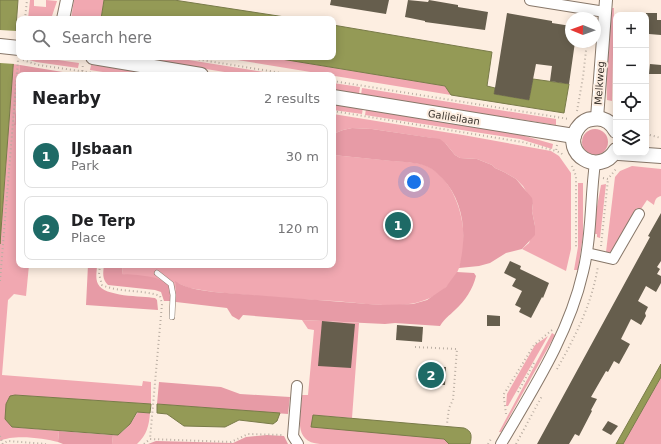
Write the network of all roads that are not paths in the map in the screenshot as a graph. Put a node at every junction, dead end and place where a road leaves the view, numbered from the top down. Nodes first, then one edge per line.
1 (67, 0) edge
2 (530, 0) edge
3 (606, 6) edge
4 (64, 16) edge
5 (0, 46) edge
6 (16, 52) edge
7 (111, 60) edge
8 (183, 72) edge
9 (336, 97) edge
10 (597, 118) junction
11 (613, 128) edge
12 (574, 136) junction
13 (649, 146) edge
14 (661, 148) edge
15 (613, 155) edge
16 (649, 155) edge
17 (661, 156) edge
18 (595, 163) junction
19 (639, 214) dead end
20 (587, 253) junction
21 (157, 273) dead end
22 (172, 317) dead end
23 (297, 386) dead end
24 (295, 440) edge
25 (502, 444) edge

1 - 4 street
2 - 3 street
3 - 10 street, Melkweg
5 - 6 main road
7 - 8 main road
9 - 12 main road, Galileilaan
10 - 11 main road
10 - 12 main road
12 - 18 main road
13 - 14 main road
15 - 18 main road
16 - 17 main road
18 - 20 street
19 - 20 street
20 - 25 street
21 - 22 lane
23 - 24 street

